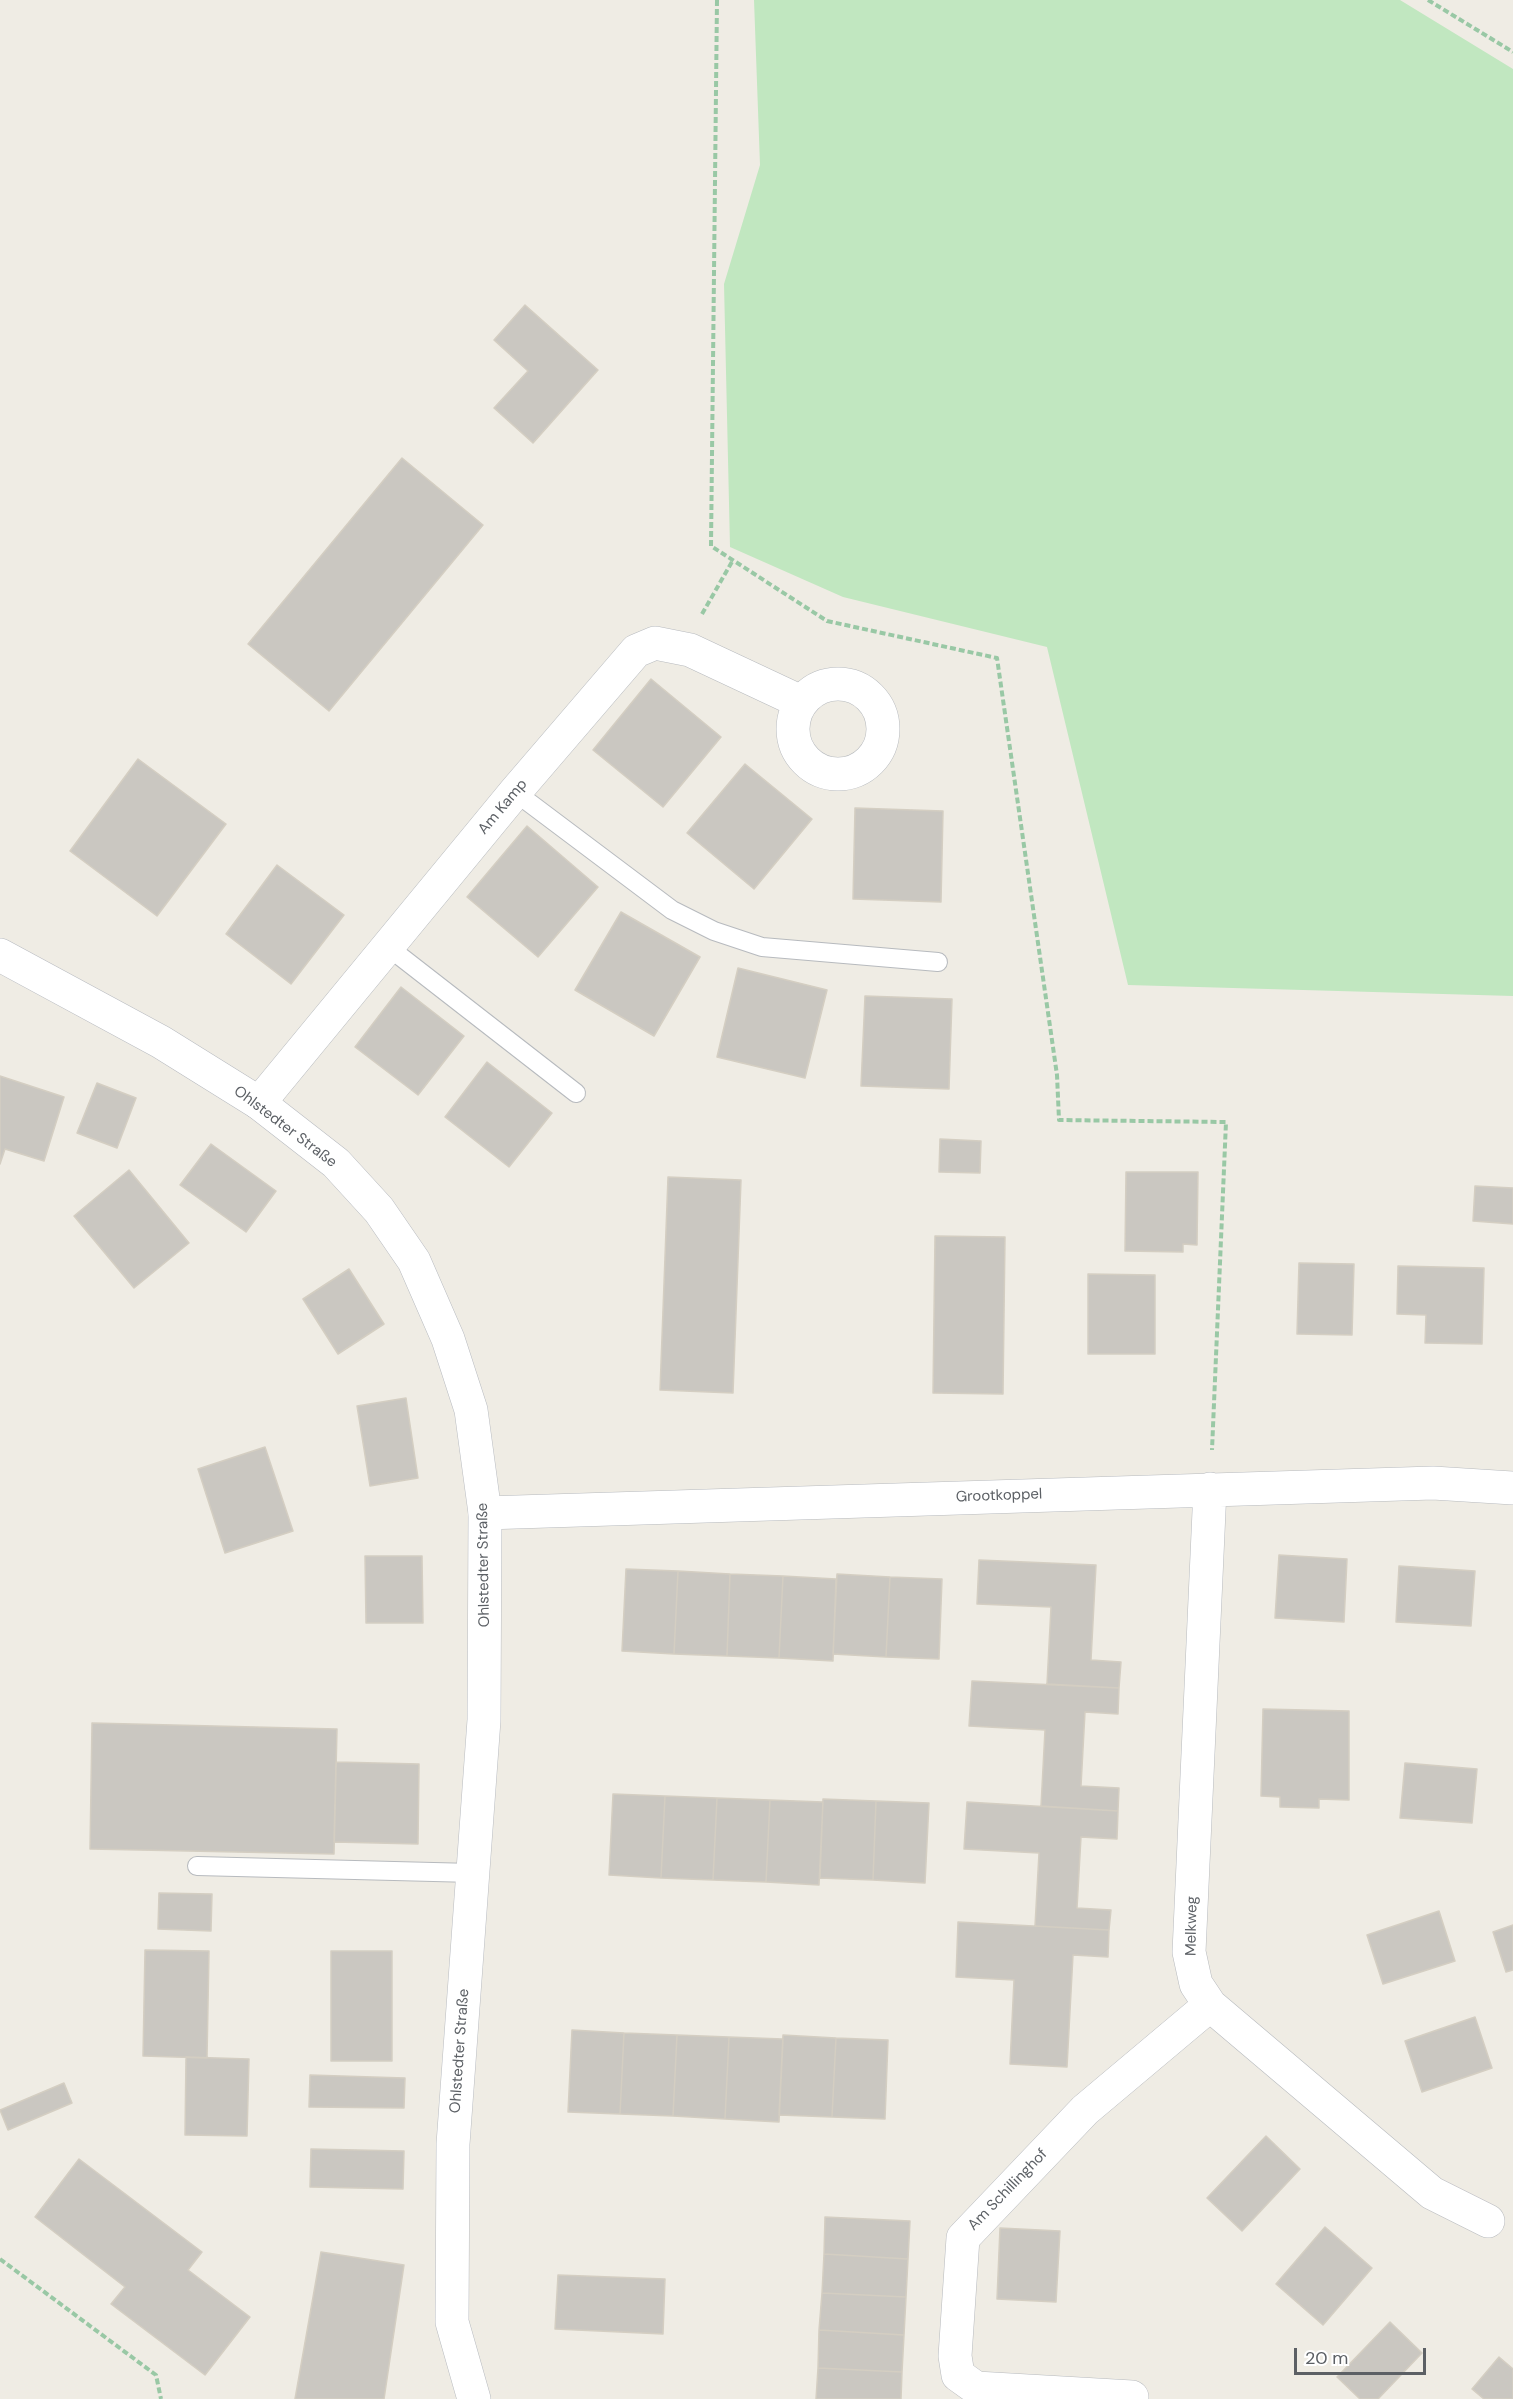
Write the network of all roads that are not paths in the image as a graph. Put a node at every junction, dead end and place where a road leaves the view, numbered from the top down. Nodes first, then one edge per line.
1 (801, 702) dead end
2 (515, 792) junction
3 (387, 946) junction
4 (0, 955) edge
5 (938, 962) dead end
6 (576, 1093) dead end
7 (259, 1103) junction
8 (1210, 1488) junction
9 (1513, 1488) edge
10 (485, 1513) junction
11 (197, 1866) dead end
12 (473, 1873) junction
13 (1210, 2005) junction
14 (1488, 2221) dead end
15 (1132, 2397) dead end
16 (474, 2399) edge

1 - 2 street, Am Kamp
2 - 3 street, Am Kamp
2 - 5 lane
3 - 6 lane
3 - 7 street, Am Kamp
4 - 7 street, Ohlstedter Straße
7 - 10 street, Ohlstedter Straße
8 - 9 street, Grootkoppel
8 - 10 street, Grootkoppel
8 - 13 street, Melkweg
10 - 12 street, Ohlstedter Straße
11 - 12 lane
12 - 16 street, Ohlstedter Straße
13 - 14 street, Melkweg
13 - 15 street, Am Schillinghof

